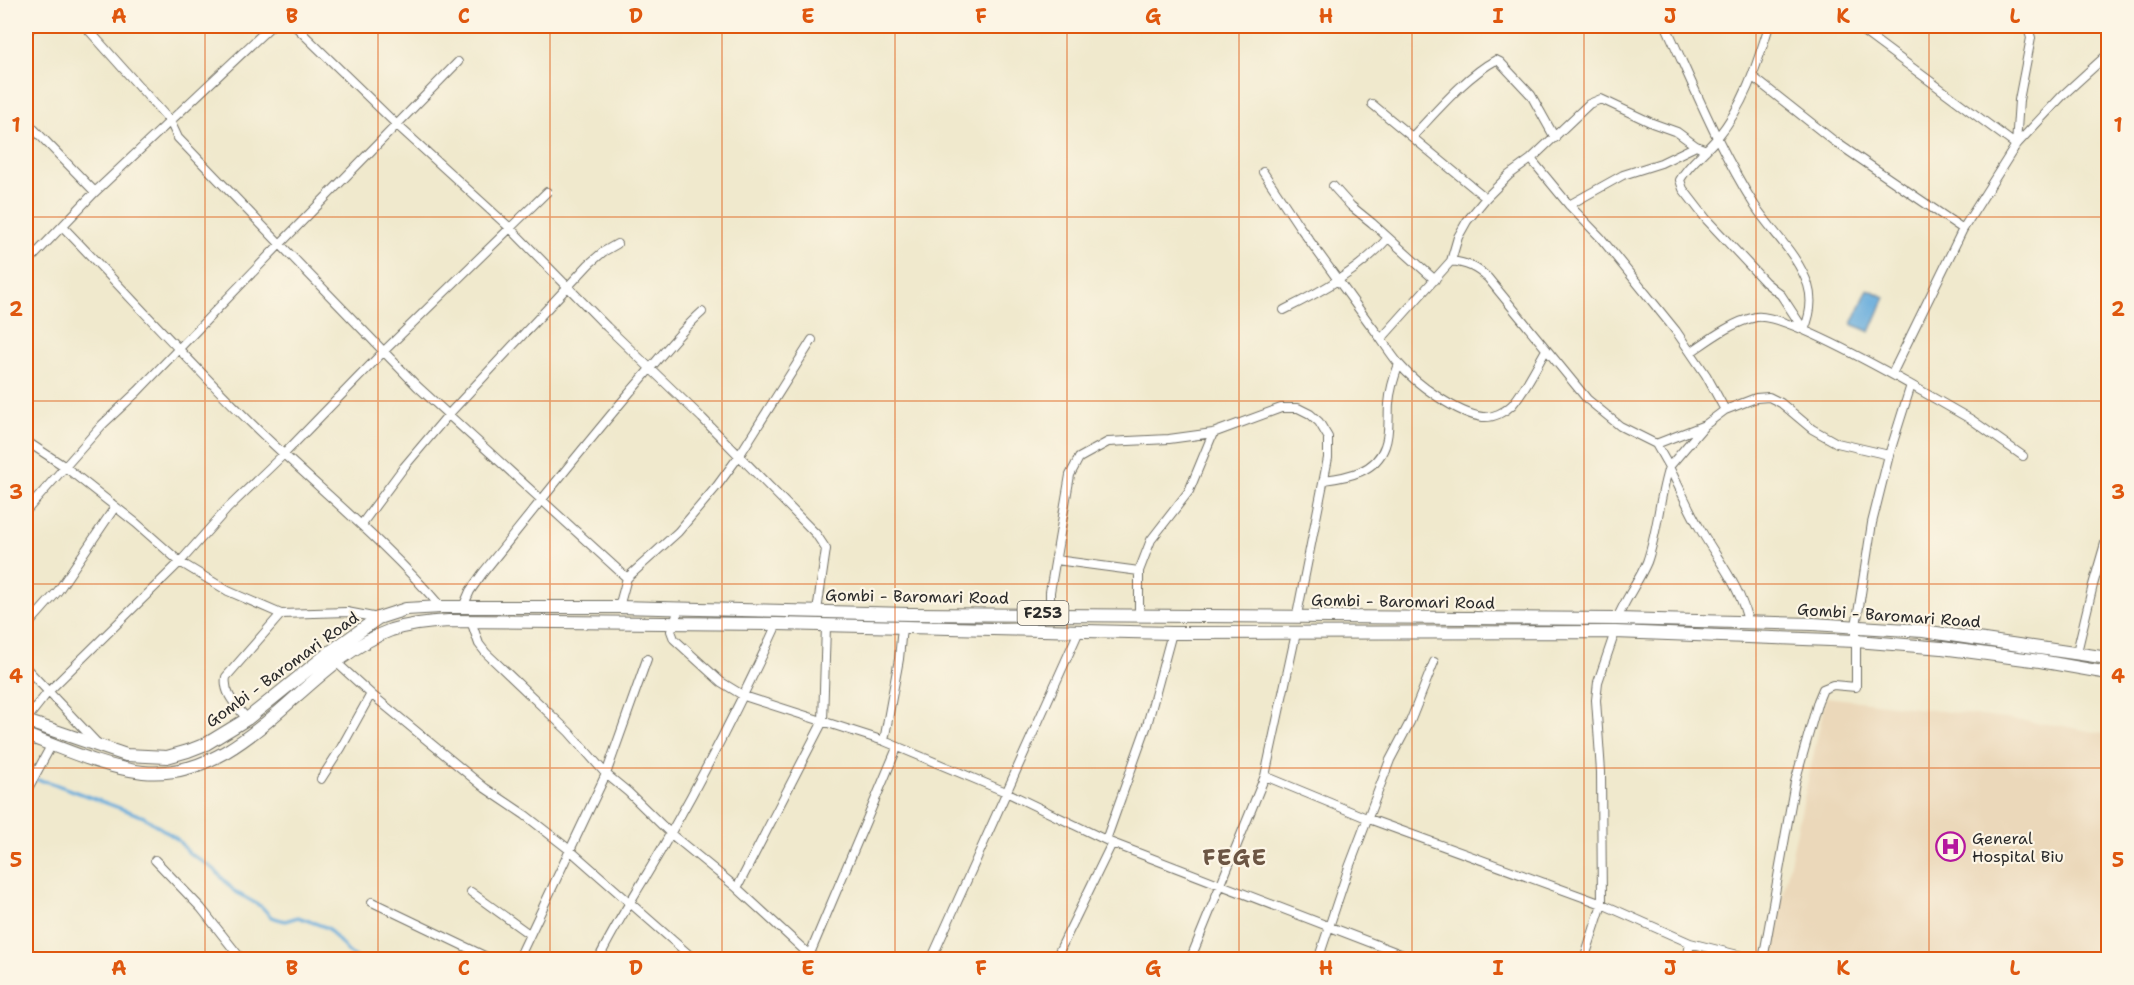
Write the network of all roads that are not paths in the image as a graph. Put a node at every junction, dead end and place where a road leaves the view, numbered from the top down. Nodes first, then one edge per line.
1 (33, 26) edge
2 (86, 26) edge
3 (271, 26) edge
4 (294, 26) edge
5 (1666, 26) edge
6 (1769, 26) edge
7 (1856, 26) edge
8 (2025, 26) edge
9 (26, 33) edge
10 (2109, 54) edge
11 (458, 63) dead end
12 (1753, 77) junction
13 (1372, 104) dead end
14 (26, 121) edge
15 (170, 121) junction
16 (396, 124) junction
17 (1413, 137) junction
18 (1555, 138) junction
19 (1717, 138) junction
20 (1696, 146) junction
21 (2016, 146) junction
22 (1706, 150) junction
23 (1531, 159) junction
24 (1263, 172) dead end
25 (1333, 186) dead end
26 (95, 192) junction
27 (547, 192) dead end
28 (1486, 198) junction
29 (1569, 205) junction
30 (63, 227) junction
31 (510, 228) junction
32 (1963, 229) junction
33 (1388, 238) junction
34 (280, 243) junction
35 (617, 243) dead end
36 (1451, 261) junction
37 (26, 264) edge
38 (1338, 280) junction
39 (1435, 280) junction
40 (570, 286) junction
41 (1284, 310) dead end
42 (702, 312) dead end
43 (1804, 330) junction
44 (1382, 338) junction
45 (812, 339) dead end
46 (180, 348) junction
47 (1546, 350) junction
48 (384, 351) junction
49 (1691, 352) junction
50 (1399, 363) junction
51 (650, 369) junction
52 (1892, 374) junction
53 (1911, 385) junction
54 (1725, 410) junction
55 (448, 415) junction
56 (1705, 425) junction
57 (1213, 433) junction
58 (26, 441) edge
59 (1656, 444) junction
60 (284, 454) junction
61 (1889, 455) junction
62 (739, 456) junction
63 (2023, 456) dead end
64 (64, 466) junction
65 (1669, 467) junction
66 (1324, 480) junction
67 (542, 500) junction
68 (115, 507) junction
69 (26, 511) edge
70 (361, 525) junction
71 (2109, 533) edge
72 (1056, 560) junction
73 (180, 562) junction
74 (1140, 571) junction
75 (627, 578) junction
76 (441, 607) junction
77 (463, 607) junction
78 (619, 607) junction
79 (678, 609) junction
80 (817, 611) junction
81 (281, 614) junction
82 (1050, 614) junction
83 (1139, 615) junction
84 (1297, 615) junction
85 (1192, 616) junction
86 (378, 618) junction
87 (1617, 619) junction
88 (471, 621) junction
89 (675, 622) junction
90 (1748, 623) junction
91 (777, 624) junction
92 (826, 626) junction
93 (1856, 626) junction
94 (26, 627) edge
95 (902, 627) junction
96 (1079, 631) junction
97 (1615, 632) junction
98 (1172, 633) junction
99 (1188, 633) junction
100 (1296, 633) junction
101 (1856, 641) junction
102 (2078, 652) junction
103 (2109, 658) edge
104 (647, 659) dead end
105 (1434, 662) dead end
106 (337, 663) junction
107 (26, 668) edge
108 (2109, 673) edge
109 (48, 692) junction
110 (371, 694) junction
111 (744, 696) junction
112 (247, 719) junction
113 (26, 720) edge
114 (823, 721) junction
115 (26, 735) edge
116 (884, 741) junction
117 (52, 744) junction
118 (102, 747) junction
119 (897, 748) junction
120 (606, 774) junction
121 (1265, 776) junction
122 (321, 779) dead end
123 (26, 792) edge
124 (1006, 792) junction
125 (1369, 819) junction
126 (670, 834) junction
127 (1109, 841) junction
128 (571, 851) junction
129 (155, 860) dead end
130 (1222, 884) junction
131 (737, 888) junction
132 (471, 892) dead end
133 (372, 902) dead end
134 (629, 903) junction
135 (1602, 904) junction
136 (1330, 925) junction
137 (529, 934) junction
138 (1690, 943) junction
139 (811, 958) edge
140 (242, 960) edge
141 (493, 960) edge
142 (518, 960) edge
143 (598, 960) edge
144 (695, 960) edge
145 (931, 960) edge
146 (1055, 960) edge
147 (1190, 960) edge
148 (1318, 960) edge
149 (1416, 960) edge
150 (1584, 960) edge
151 (1687, 960) edge
152 (1758, 960) edge
153 (1763, 960) edge

1 - 9 street
2 - 15 street
3 - 15 street
4 - 16 street
5 - 19 street
6 - 12 street
7 - 21 street
8 - 21 street
10 - 21 street
11 - 16 street
12 - 19 street
12 - 32 street
13 - 17 street
14 - 26 street
15 - 26 street
15 - 34 street
16 - 31 street
16 - 34 street
17 - 18 street
17 - 28 street
18 - 20 street
18 - 23 street
19 - 22 street
19 - 43 street
20 - 22 street
20 - 29 street
21 - 32 street
22 - 43 street
23 - 28 street
23 - 29 street
24 - 38 street
25 - 33 street
26 - 30 street
27 - 31 street
28 - 36 street
29 - 49 street
30 - 37 street
30 - 46 street
31 - 40 street
31 - 48 street
32 - 52 street
33 - 38 street
33 - 39 street
34 - 46 street
34 - 48 street
35 - 40 street
36 - 39 street
36 - 47 street
38 - 41 street
38 - 44 street
39 - 44 street
40 - 51 street
40 - 55 street
42 - 51 street
43 - 49 street
43 - 52 street
44 - 50 street
45 - 62 street
46 - 60 street
46 - 64 street
47 - 50 street
47 - 59 street
48 - 55 street
48 - 60 street
49 - 54 street
50 - 66 street
51 - 62 street
51 - 67 street
52 - 53 street
53 - 61 street
53 - 63 street
54 - 56 street
54 - 61 street
55 - 67 street
55 - 70 street
56 - 59 street
56 - 65 street
57 - 66 street
57 - 72 street
57 - 74 street
58 - 64 street
59 - 65 street
60 - 70 street
60 - 73 street
61 - 93 street
62 - 75 street
62 - 80 street
64 - 68 street
64 - 69 street
65 - 87 street
65 - 90 street
66 - 84 street
67 - 75 street
67 - 77 street
68 - 73 street
68 - 94 street
70 - 76 street
71 - 102 street
72 - 74 street
72 - 82 street
73 - 81 street
73 - 109 street
74 - 83 street
75 - 78 street
76 - 77 main road, Gombi - Baromari Road / F253
76 - 86 main road, Gombi - Baromari Road / F253
77 - 78 main road, Gombi - Baromari Road / F253
78 - 79 main road, Gombi - Baromari Road / F253
79 - 80 main road, Gombi - Baromari Road / F253
79 - 89 street
80 - 82 main road, Gombi - Baromari Road / F253
81 - 86 street
81 - 112 street
82 - 83 main road, Gombi - Baromari Road / F253
83 - 85 main road, Gombi - Baromari Road / F253
84 - 85 main road, Gombi - Baromari Road / F253
84 - 87 main road, Gombi - Baromari Road / F253
85 - 99 main road
86 - 112 main road, Gombi - Baromari Road / F253
87 - 90 main road, Gombi - Baromari Road / F253
88 - 89 main road, Gombi - Baromari Road / F253
88 - 106 main road, Gombi - Baromari Road / F253
88 - 120 street
89 - 91 main road, Gombi - Baromari Road / F253
89 - 111 street
90 - 93 main road, Gombi - Baromari Road / F253
91 - 92 main road, Gombi - Baromari Road / F253
91 - 111 street
92 - 95 main road, Gombi - Baromari Road / F253
92 - 114 street
93 - 101 street
93 - 102 main road, Gombi - Baromari Road / F253
95 - 96 main road, Gombi - Baromari Road / F253
95 - 116 street
96 - 98 main road, Gombi - Baromari Road / F253
96 - 124 street
97 - 100 main road, Gombi - Baromari Road / F253
97 - 101 main road, Gombi - Baromari Road / F253
97 - 135 street
98 - 99 main road, Gombi - Baromari Road / F253
98 - 127 street
99 - 100 main road, Gombi - Baromari Road / F253
100 - 121 street
101 - 108 main road, Gombi - Baromari Road / F253
101 - 153 street
102 - 103 main road, Gombi - Baromari Road / F253
104 - 120 street
105 - 125 street
106 - 110 street
106 - 117 main road, Gombi - Baromari Road / F253
107 - 109 street
109 - 113 street
109 - 118 street
110 - 122 street
110 - 128 street
111 - 114 street
111 - 126 street
112 - 118 main road, Gombi - Baromari Road / F253
113 - 118 main road, Gombi - Baromari Road / F253
114 - 116 street
114 - 131 street
115 - 117 main road, Gombi - Baromari Road / F253
116 - 119 street
117 - 123 street
119 - 124 street
119 - 139 street
120 - 126 street
120 - 128 street
121 - 125 street
121 - 130 street
124 - 127 street
124 - 145 street
125 - 135 street
125 - 136 street
126 - 131 street
126 - 134 street
127 - 130 street
127 - 146 street
128 - 134 street
128 - 137 street
129 - 140 street
130 - 136 street
130 - 147 street
131 - 139 street
132 - 137 street
133 - 141 street
134 - 143 street
134 - 144 street
135 - 138 street
135 - 150 street
136 - 148 street
136 - 149 street
137 - 142 street
138 - 151 street
138 - 152 street

